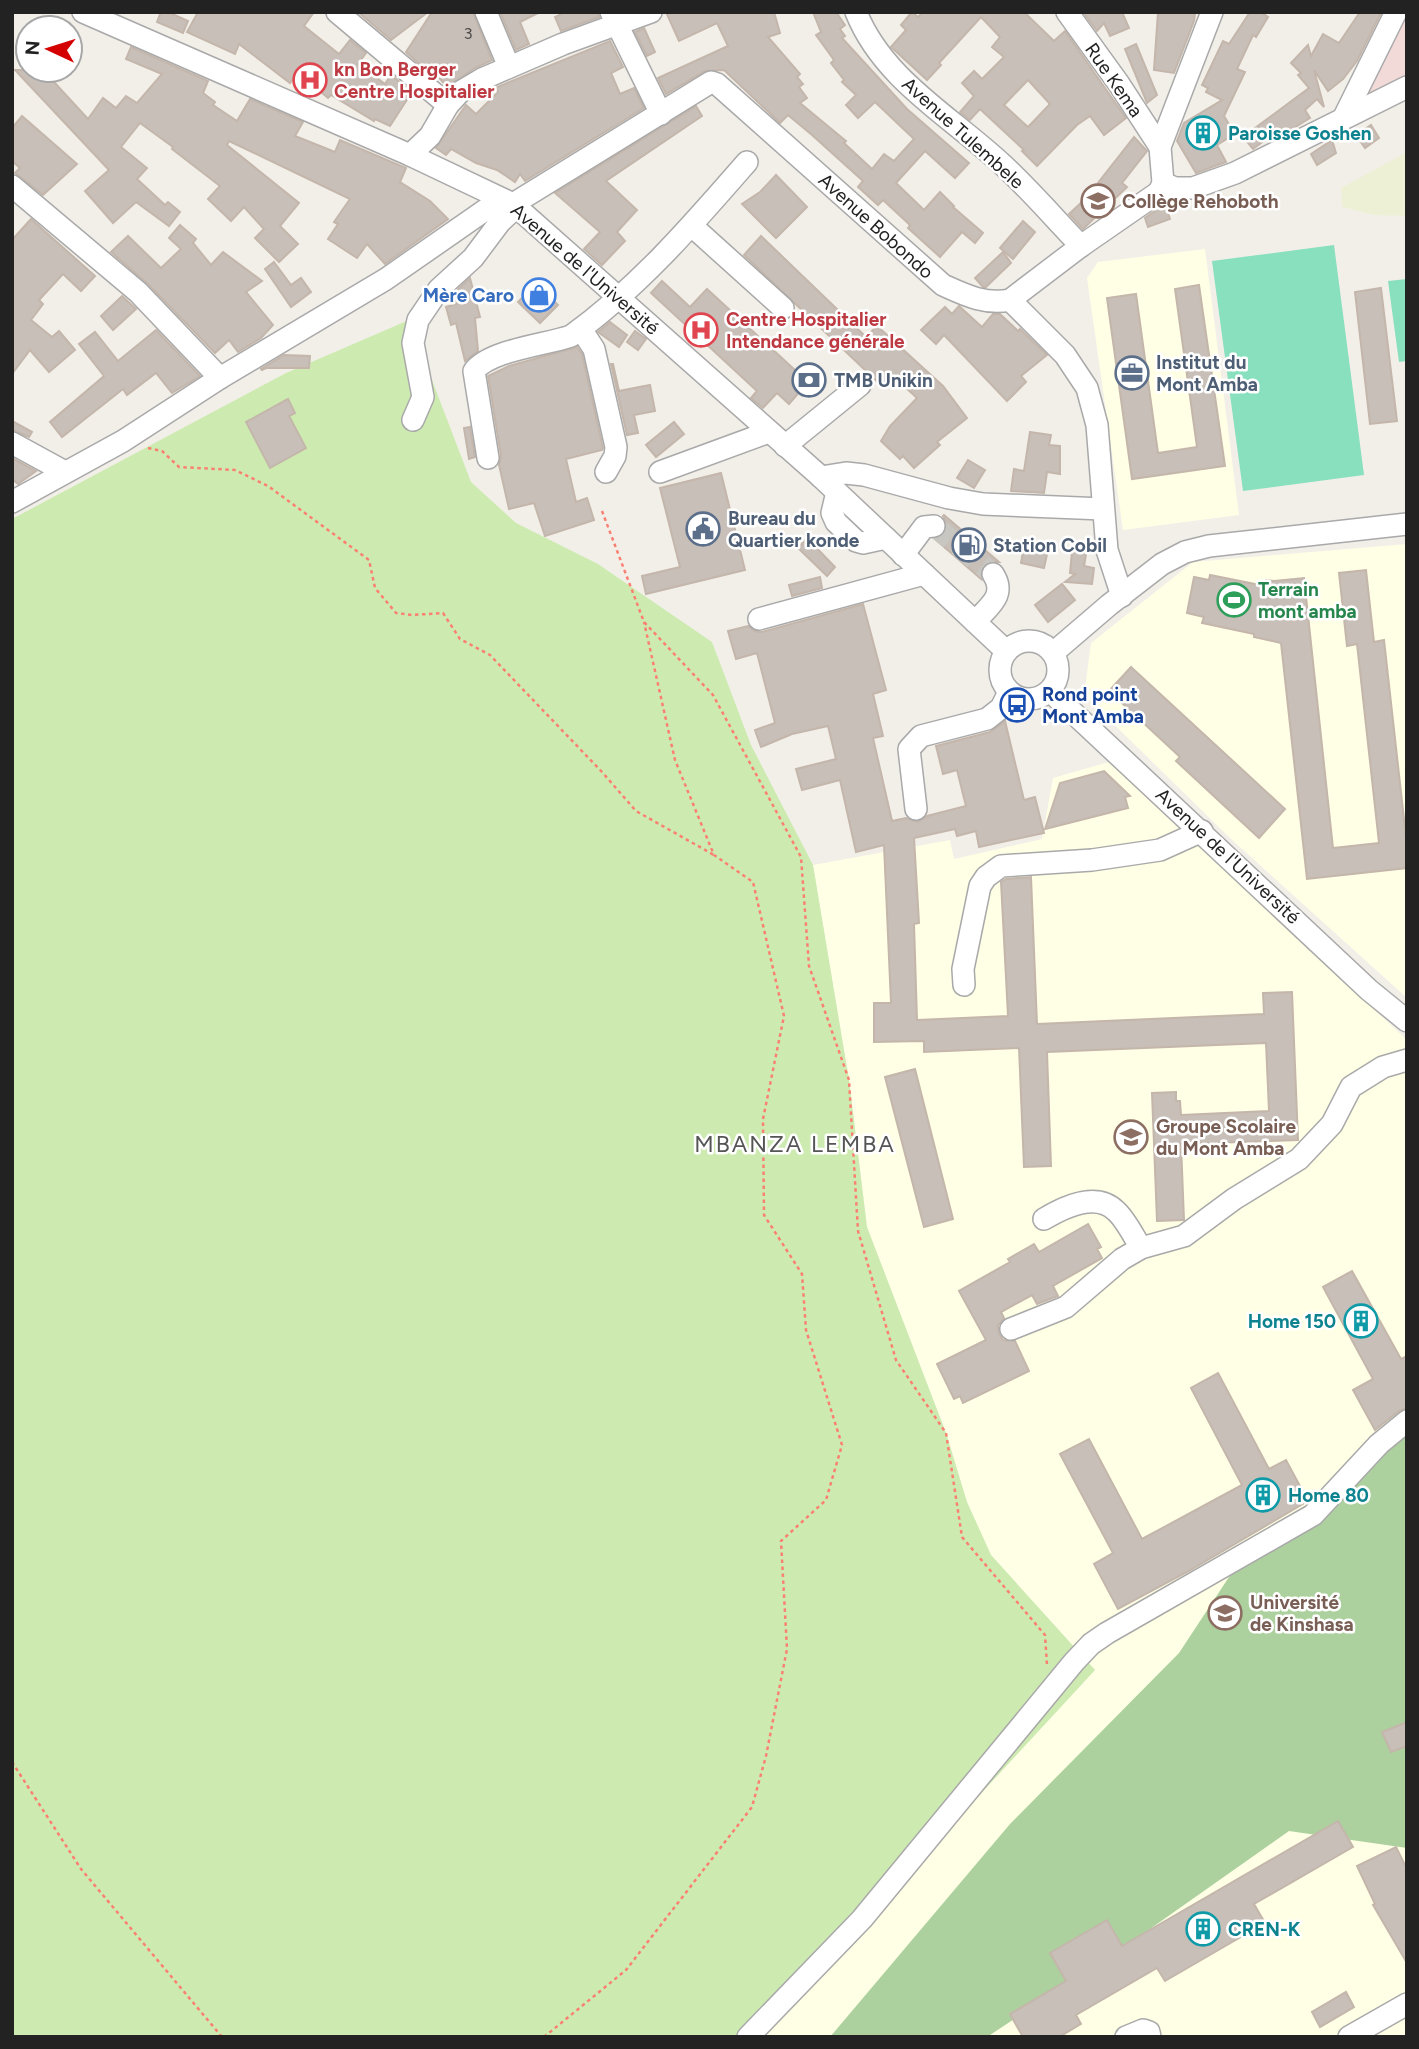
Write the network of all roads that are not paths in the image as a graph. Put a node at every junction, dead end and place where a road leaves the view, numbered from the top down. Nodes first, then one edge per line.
1 (83, 12) edge
2 (337, 12) edge
3 (486, 12) edge
4 (651, 12) edge
5 (856, 12) edge
6 (1067, 12) edge
7 (1212, 12) edge
8 (1396, 12) edge
9 (615, 19) edge
10 (129, 21) edge
11 (509, 67) junction
12 (1407, 87) edge
13 (448, 105) junction
14 (661, 114) junction
15 (1344, 117) junction
16 (1160, 148) junction
17 (411, 155) junction
18 (747, 162) dead end
19 (1163, 183) junction
20 (12, 186) edge
21 (510, 203) junction
22 (692, 226) junction
23 (1081, 246) junction
24 (619, 298) junction
25 (1010, 300) junction
26 (783, 308) dead end
27 (581, 329) junction
28 (220, 378) junction
29 (860, 385) dead end
30 (413, 420) dead end
31 (777, 439) junction
32 (12, 443) edge
33 (488, 458) dead end
34 (65, 472) junction
35 (607, 472) dead end
36 (660, 472) dead end
37 (821, 477) junction
38 (12, 502) edge
39 (1103, 509) junction
40 (1407, 524) edge
41 (934, 526) dead end
42 (903, 555) junction
43 (993, 573) dead end
44 (924, 574) junction
45 (1122, 596) junction
46 (759, 620) dead end
47 (975, 622) junction
48 (1006, 651) junction
49 (1053, 653) junction
50 (1050, 691) junction
51 (1010, 692) junction
52 (916, 809) dead end
53 (1202, 831) junction
54 (964, 985) dead end
55 (1407, 1021) edge
56 (1407, 1060) edge
57 (1044, 1219) dead end
58 (1141, 1248) junction
59 (1012, 1329) dead end
60 (1407, 1421) edge
61 (1407, 2004) edge
62 (748, 2037) edge
63 (1126, 2037) edge
64 (1150, 2037) edge
65 (1349, 2037) edge

1 - 10 street, Avenue de l'Université
2 - 13 street
3 - 11 street
4 - 9 street
5 - 23 street, Avenue Tulembele
6 - 16 street, Rue Kema
7 - 16 street
8 - 15 street
9 - 11 street
9 - 14 street
10 - 17 street, Avenue de l'Université
11 - 13 street
12 - 15 street
13 - 17 street
14 - 21 street, Avenue Bobondo
14 - 25 street, Avenue Bobondo
15 - 19 street
16 - 19 street
17 - 21 street, Avenue de l'Université
18 - 22 street
19 - 23 street
20 - 28 street
21 - 24 street, Avenue de l'Université
21 - 28 street
21 - 30 street
22 - 24 street
22 - 26 street
23 - 25 street
24 - 27 street
24 - 31 street, Avenue de l'Université
25 - 39 street
27 - 33 street
27 - 35 street
28 - 34 street
29 - 31 street
31 - 36 street
31 - 37 street, Avenue de l'Université
32 - 34 street
34 - 38 street
37 - 39 street
37 - 42 street, Avenue de l'Université
39 - 45 street
40 - 45 street
41 - 42 street
42 - 44 street, Avenue de l'Université
43 - 47 street
44 - 46 street
44 - 47 street, Avenue de l'Université
45 - 49 street
47 - 48 street, Avenue de l'Université
48 - 49 street
48 - 51 street
49 - 50 street
50 - 51 street
50 - 53 street, Avenue de l'Université
51 - 52 street
53 - 54 street
53 - 55 street, Avenue de l'Université
56 - 58 street
57 - 58 street
58 - 59 street
60 - 62 street
61 - 65 street
63 - 64 street

